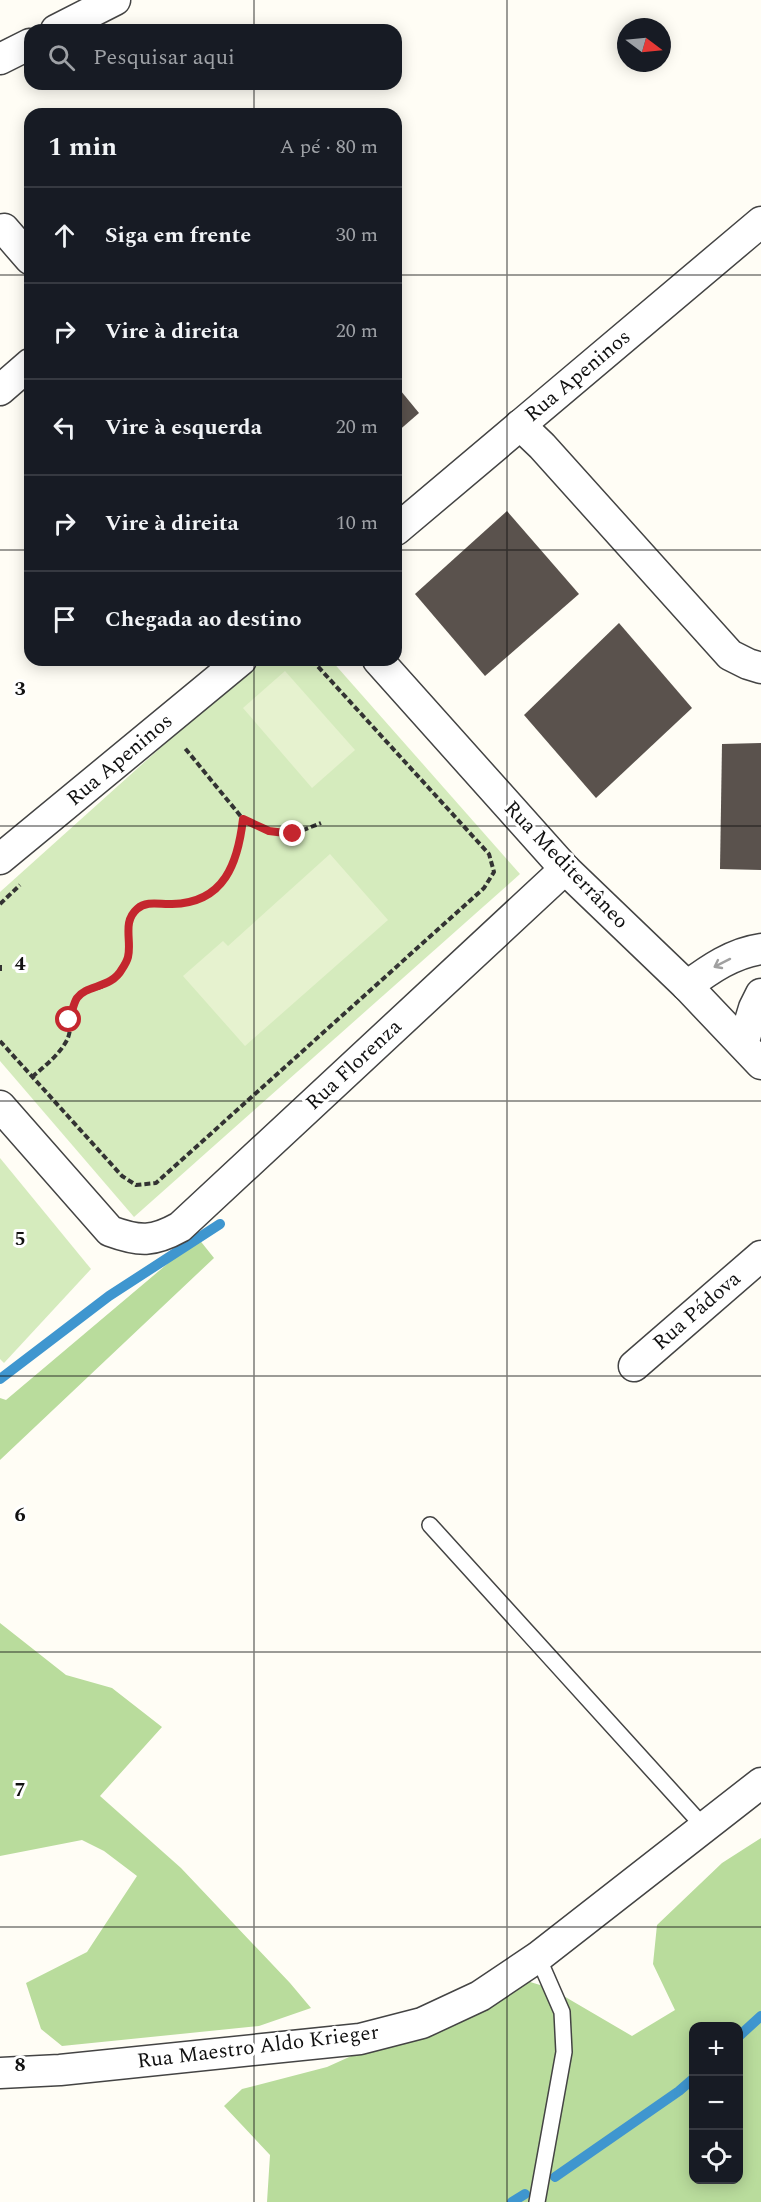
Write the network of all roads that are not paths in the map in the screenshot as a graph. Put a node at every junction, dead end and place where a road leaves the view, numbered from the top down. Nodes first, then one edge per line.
1 (115, 0) edge
2 (68, 24) edge
3 (24, 47) edge
4 (0, 59) edge
5 (761, 222) edge
6 (4, 229) dead end
7 (24, 252) edge
8 (24, 369) edge
9 (0, 390) edge
10 (520, 425) junction
11 (402, 525) edge
12 (234, 666) edge
13 (383, 666) edge
14 (761, 668) edge
15 (0, 859) edge
16 (565, 869) junction
17 (761, 949) edge
18 (687, 986) junction
19 (761, 994) edge
20 (752, 1054) edge
21 (0, 1106) edge
22 (761, 1257) edge
23 (634, 1366) dead end
24 (430, 1525) dead end
25 (761, 1783) edge
26 (704, 1827) junction
27 (538, 1957) junction
28 (0, 2073) edge
29 (537, 2202) edge

1 - 2 street
3 - 4 street
5 - 10 street, Rua Apeninos
6 - 7 street
8 - 9 street
10 - 11 street, Rua Apeninos
10 - 14 street
12 - 15 street, Rua Apeninos
13 - 16 street, Rua Mediterrâneo
16 - 18 street, Rua Mediterrâneo
16 - 21 street, Rua Florenza
17 -> 18 street
18 - 20 street, Rua Mediterrâneo
19 - 20 street
22 - 23 street, Rua Pádova
24 - 26 lane
25 - 26 street, Rua Maestro Aldo Krieger
26 - 27 street, Rua Maestro Aldo Krieger
27 - 28 street, Rua Maestro Aldo Krieger
27 - 29 lane

